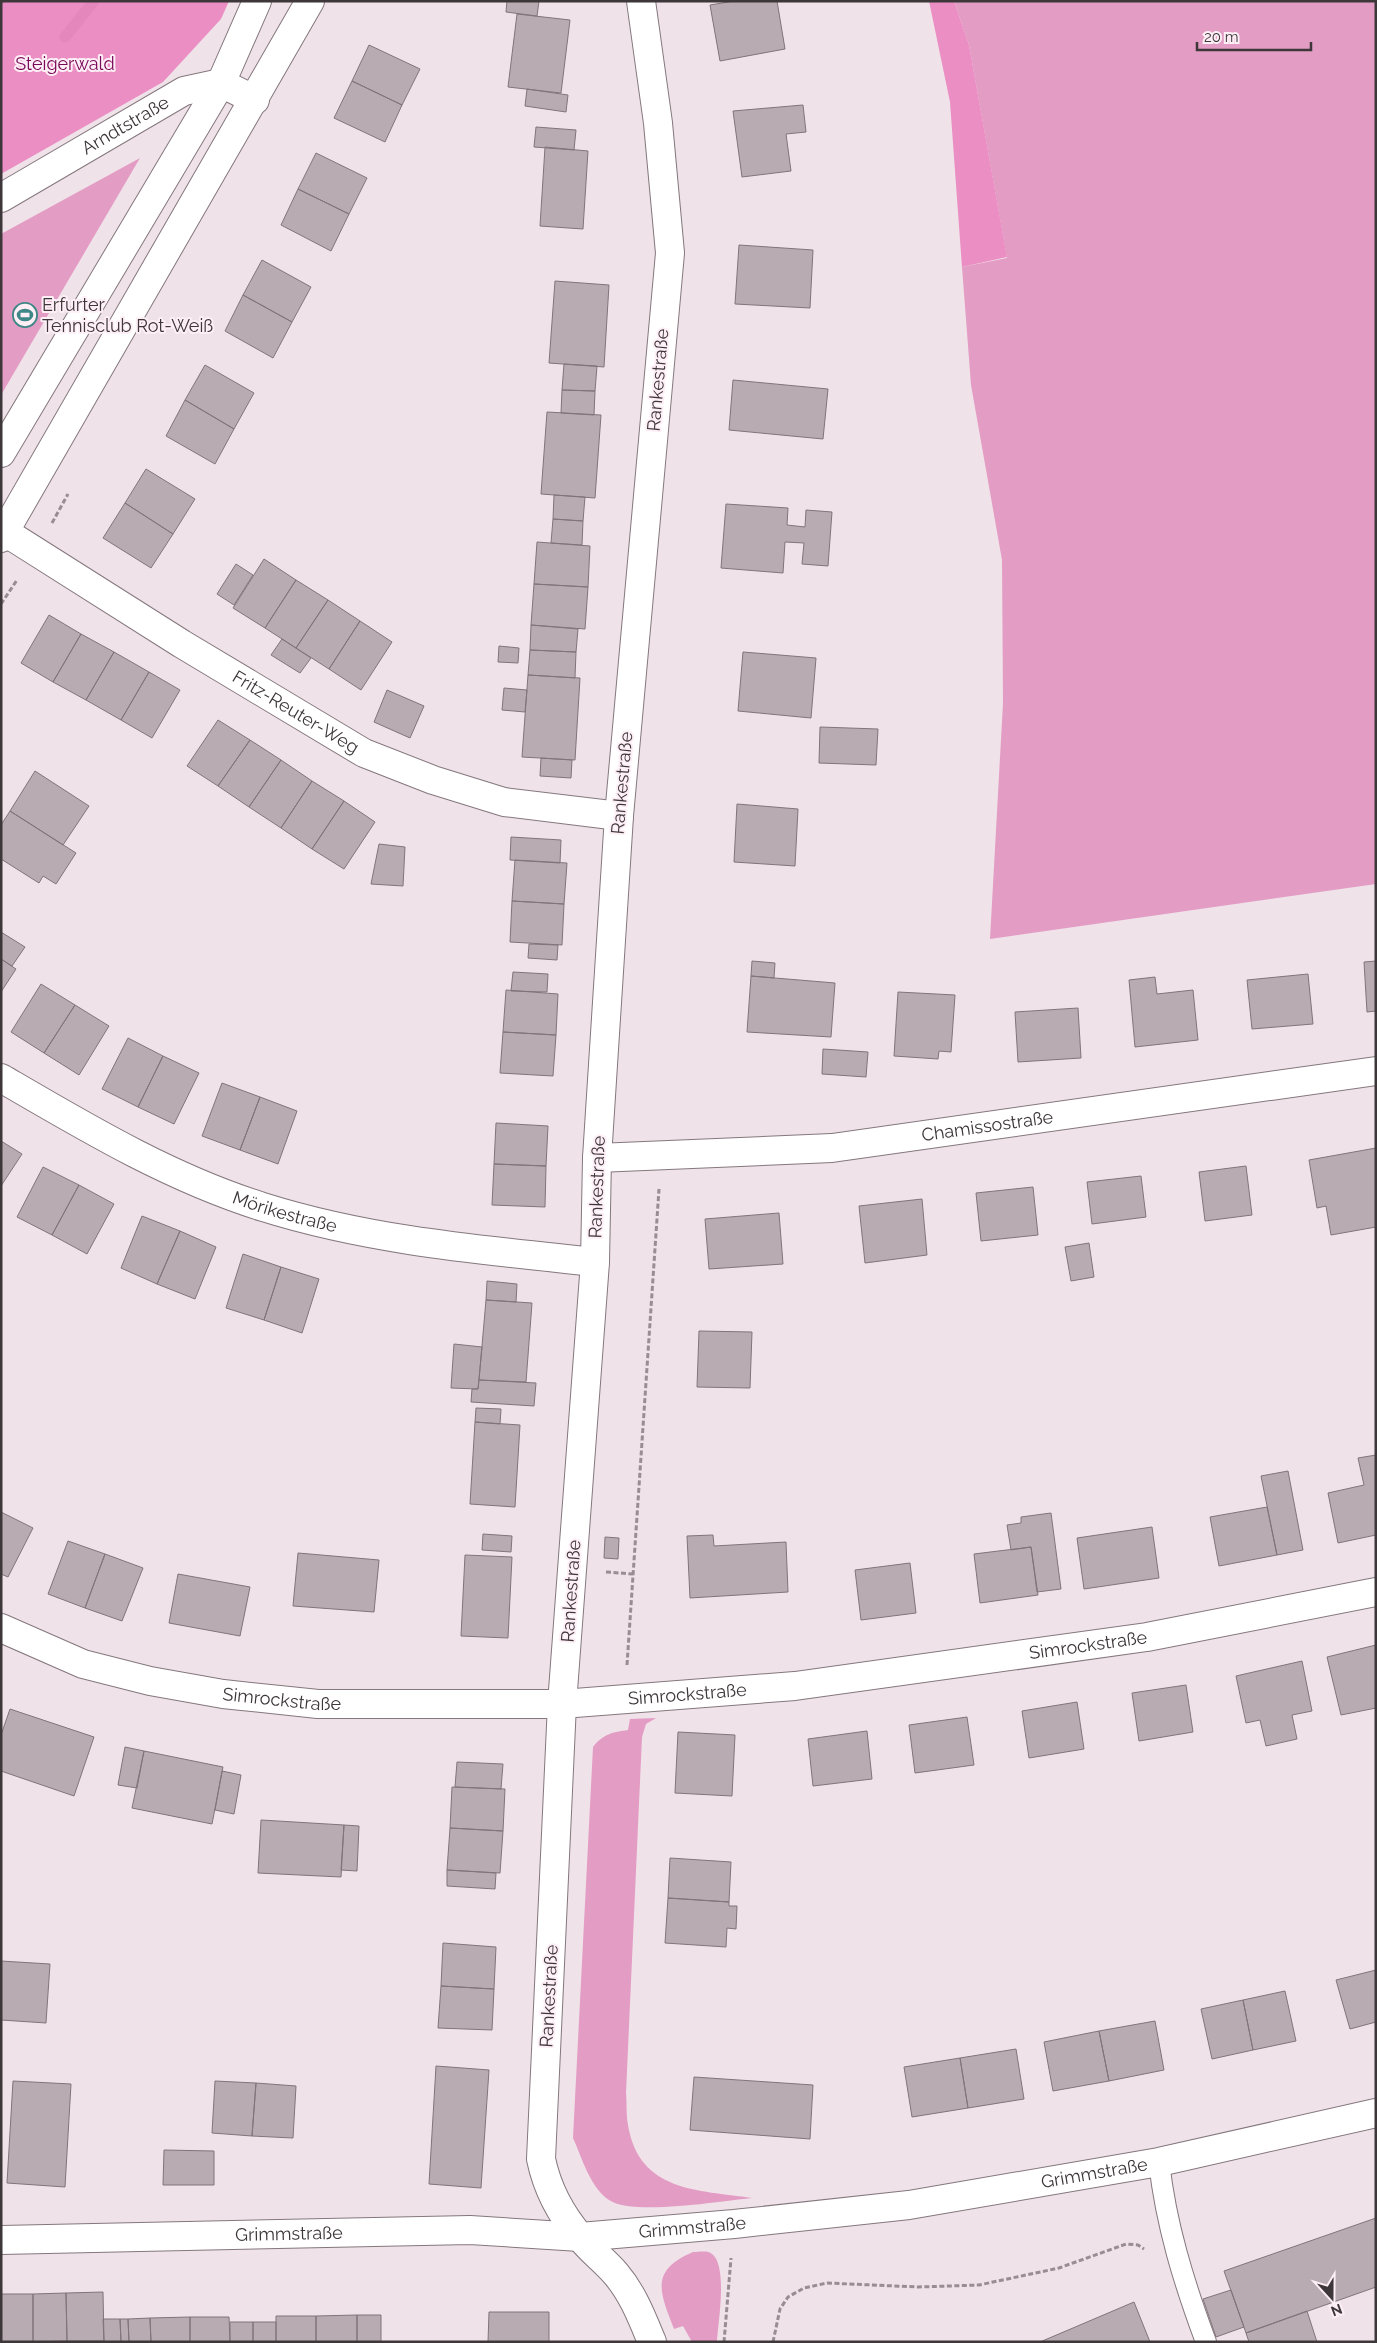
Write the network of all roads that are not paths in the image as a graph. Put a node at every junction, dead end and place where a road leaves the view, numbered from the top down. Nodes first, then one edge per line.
1 (257, 1) edge
2 (310, 1) edge
3 (641, 1) edge
4 (221, 83) junction
5 (255, 100) junction
6 (1, 198) edge
7 (1, 453) edge
8 (3, 535) edge
9 (619, 816) junction
10 (1376, 1072) edge
11 (1, 1078) edge
12 (597, 1158) junction
13 (595, 1262) junction
14 (1376, 1592) edge
15 (1, 1628) edge
16 (562, 1704) junction
17 (1376, 2113) edge
18 (1159, 2162) junction
19 (580, 2237) junction
20 (1, 2240) edge
21 (652, 2342) edge
22 (1206, 2342) edge

1 - 4 street
2 - 5 street
3 - 9 street, Rankestraße
4 - 5 street
4 - 6 street, Arndtstraße
4 - 7 street
5 - 8 street
8 - 9 street, Fritz-Reuter-Weg
9 - 12 street, Rankestraße
10 - 12 street, Chamissostraße
11 - 13 street, Mörikestraße
12 - 13 street, Rankestraße
13 - 16 street, Rankestraße
14 - 16 street, Simrockstraße
15 - 16 street, Simrockstraße
16 - 19 street, Rankestraße
17 - 18 street, Grimmstraße
18 - 19 street, Grimmstraße
18 - 22 lane
19 - 20 street, Grimmstraße
19 - 21 street, Rankestraße

